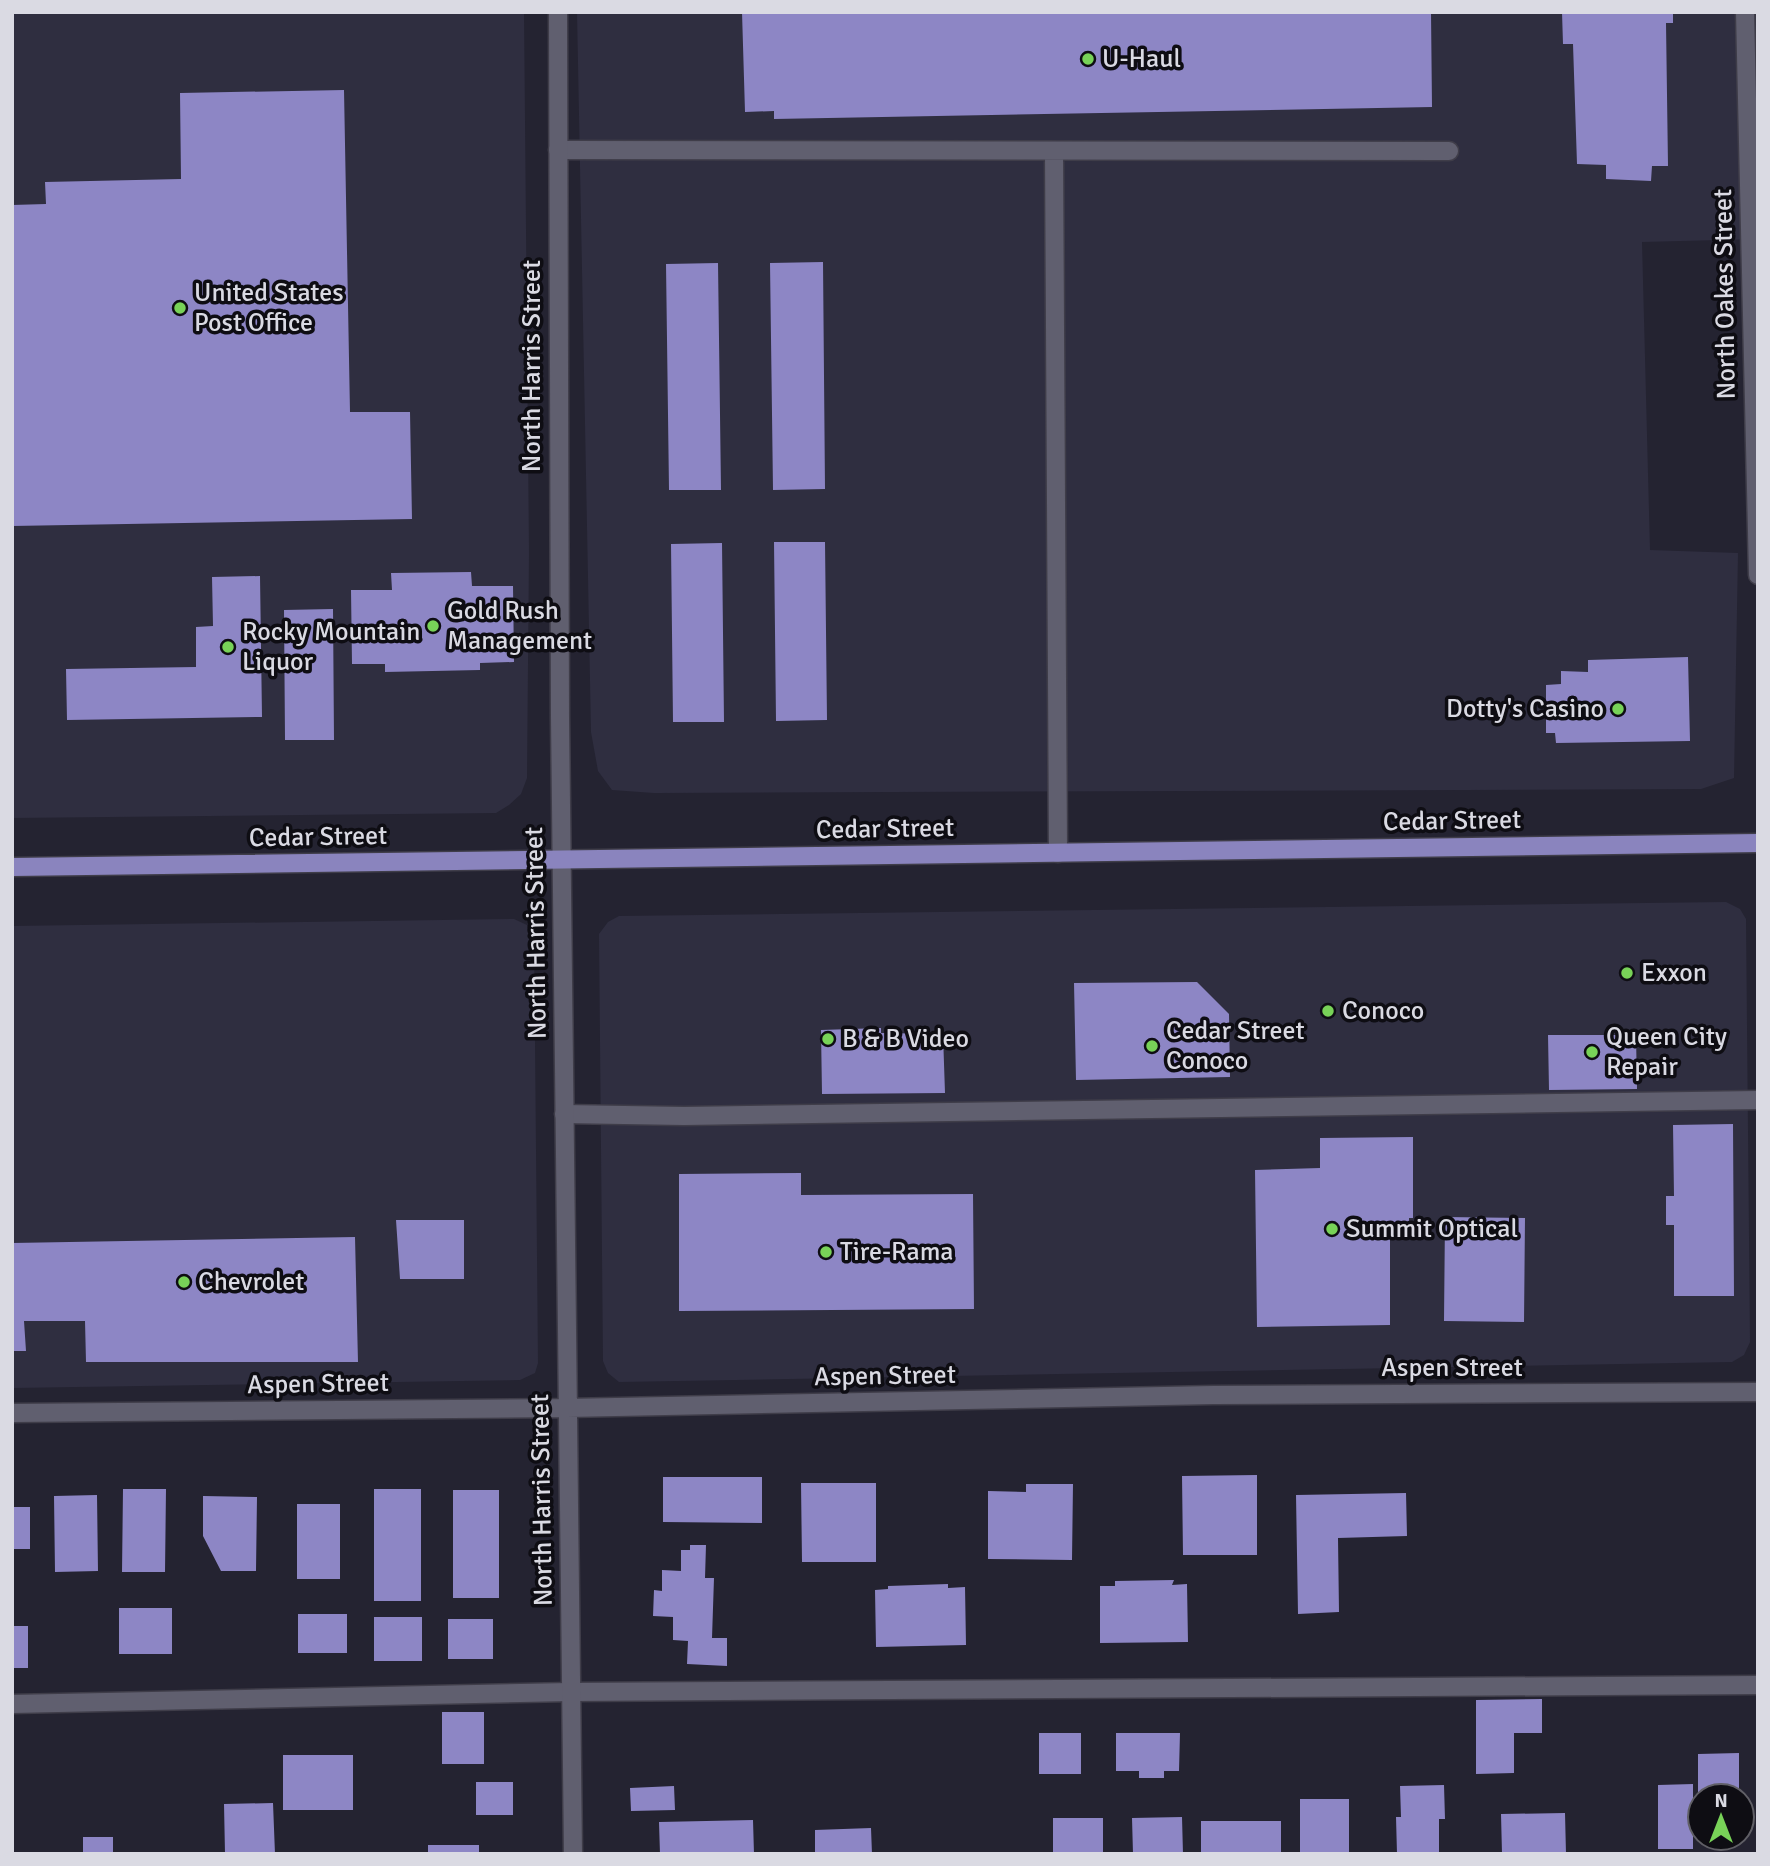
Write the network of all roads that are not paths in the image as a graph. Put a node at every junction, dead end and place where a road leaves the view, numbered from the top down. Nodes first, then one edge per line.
1 (558, 12) edge
2 (1745, 12) edge
3 (558, 150) junction
4 (1054, 151) junction
5 (1449, 151) dead end
6 (1758, 575) edge
7 (1758, 843) edge
8 (1058, 853) junction
9 (561, 860) junction
10 (12, 866) edge
11 (1758, 1100) edge
12 (564, 1114) junction
13 (1758, 1392) edge
14 (567, 1408) junction
15 (12, 1413) edge
16 (1758, 1685) edge
17 (570, 1692) junction
18 (12, 1704) edge
19 (573, 1854) edge

1 - 3 street, North Harris Street
2 - 6 street, North Oakes Street
3 - 4 street
3 - 9 street, North Harris Street
4 - 5 street
4 - 8 street
7 - 8 main road, Cedar Street
8 - 9 main road, Cedar Street
9 - 10 main road, Cedar Street
9 - 12 street, North Harris Street
11 - 12 street
12 - 14 street, North Harris Street
13 - 14 street, Aspen Street
14 - 15 street, Aspen Street
14 - 17 street, North Harris Street
16 - 17 street
17 - 18 street
17 - 19 street, North Harris Street

